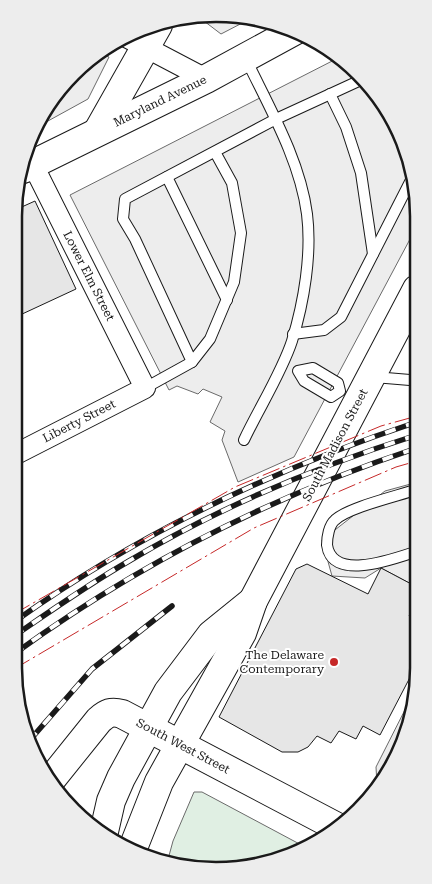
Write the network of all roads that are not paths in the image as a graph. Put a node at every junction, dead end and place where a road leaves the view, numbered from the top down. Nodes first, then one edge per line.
1 (286, 36) edge
2 (144, 37) edge
3 (245, 58) junction
4 (206, 79) junction
5 (356, 82) edge
6 (330, 94) junction
7 (276, 119) junction
8 (98, 131) junction
9 (216, 152) junction
10 (28, 167) edge
11 (29, 168) edge
12 (167, 178) junction
13 (407, 187) edge
14 (373, 254) junction
15 (227, 300) junction
16 (410, 300) edge
17 (294, 334) junction
18 (192, 362) junction
19 (281, 364) junction
20 (298, 371) junction
21 (410, 380) edge
22 (145, 388) junction
23 (356, 389) junction
24 (244, 440) dead end
25 (22, 451) edge
26 (410, 492) edge
27 (410, 553) edge
28 (253, 601) junction
29 (149, 728) junction
30 (180, 745) junction
31 (54, 775) edge
32 (331, 824) edge
33 (105, 827) edge
34 (135, 844) edge

1 - 3 street, Maryland Avenue
2 - 4 street
2 - 8 street
3 - 4 street, Maryland Avenue
3 - 7 lane
4 - 8 street, Maryland Avenue
5 - 6 lane
6 - 7 lane
6 - 14 lane
7 - 9 lane
7 - 17 lane
8 - 10 street, Maryland Avenue
9 - 12 lane
9 - 15 lane
11 - 22 street, Lower Elm Street
12 - 15 lane
12 - 18 lane
13 - 14 lane
14 - 17 lane
15 - 18 lane
16 - 23 street, South Madison Street
17 - 19 lane
18 - 22 lane
19 - 20 lane
19 - 24 lane
20 - 23 lane
20 - 23 lane
21 - 23 lane
22 - 25 street, Liberty Street
23 - 28 street, South Madison Street
26 - 27 lane
28 - 29 street, South Madison Street
28 - 30 street, South Madison Street
29 - 30 street, South West Street
29 - 31 street, South West Street
29 - 33 street, South Madison Street
30 - 32 street, South West Street
30 - 34 street, South Madison Street

